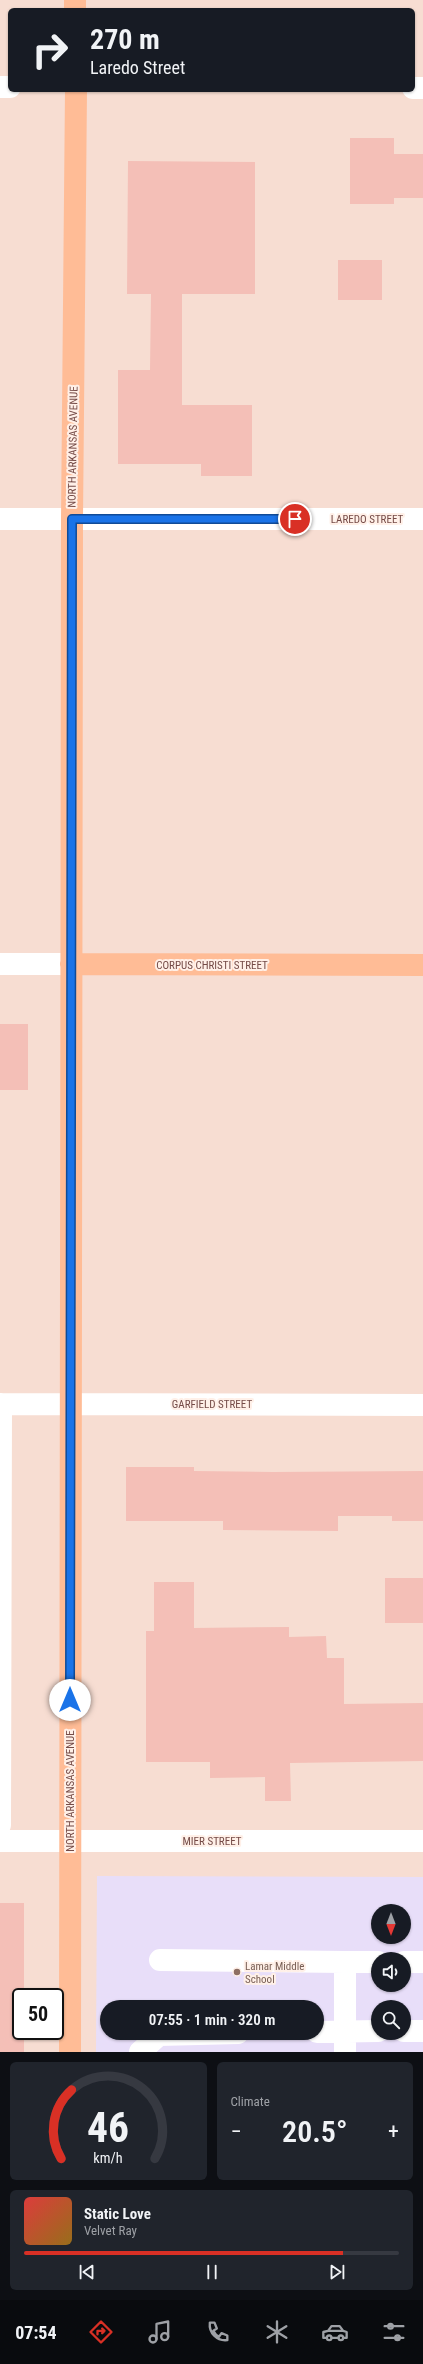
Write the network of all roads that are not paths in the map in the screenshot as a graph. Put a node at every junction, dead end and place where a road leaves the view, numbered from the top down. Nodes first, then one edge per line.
1 (76, 92) edge
2 (0, 519) edge
3 (72, 519) junction
4 (423, 519) edge
5 (0, 964) edge
6 (71, 964) junction
7 (423, 965) edge
8 (0, 1404) edge
9 (71, 1404) junction
10 (423, 1405) edge
11 (0, 1464) edge
12 (0, 1825) edge
13 (0, 1840) edge
14 (70, 1840) junction
15 (423, 1841) edge
16 (160, 1960) dead end
17 (345, 1962) junction
18 (371, 1962) edge
19 (411, 1962) edge
20 (423, 1962) edge
21 (411, 2031) edge
22 (423, 2031) edge
23 (324, 2034) edge
24 (371, 2034) edge
25 (153, 2040) edge
26 (345, 2042) edge
27 (70, 2052) edge
28 (140, 2052) edge

1 - 3 main road, NORTH ARKANSAS AVENUE
2 - 3 street, LAREDO STREET
3 - 4 street, LAREDO STREET
3 - 6 main road, NORTH ARKANSAS AVENUE
5 - 6 street, CORPUS CHRISTI STREET
6 - 7 main road, CORPUS CHRISTI STREET
6 - 9 main road, NORTH ARKANSAS AVENUE
8 - 9 street, GARFIELD STREET
8 - 11 street
9 - 10 street, GARFIELD STREET
9 - 14 main road, NORTH ARKANSAS AVENUE
11 - 12 street
13 - 14 street, MIER STREET
14 - 15 street, MIER STREET
14 - 27 main road, NORTH ARKANSAS AVENUE
16 - 17 street
17 - 18 street
17 - 26 street
19 - 20 street
21 - 22 street
23 - 26 street
24 - 26 street
25 - 28 street

